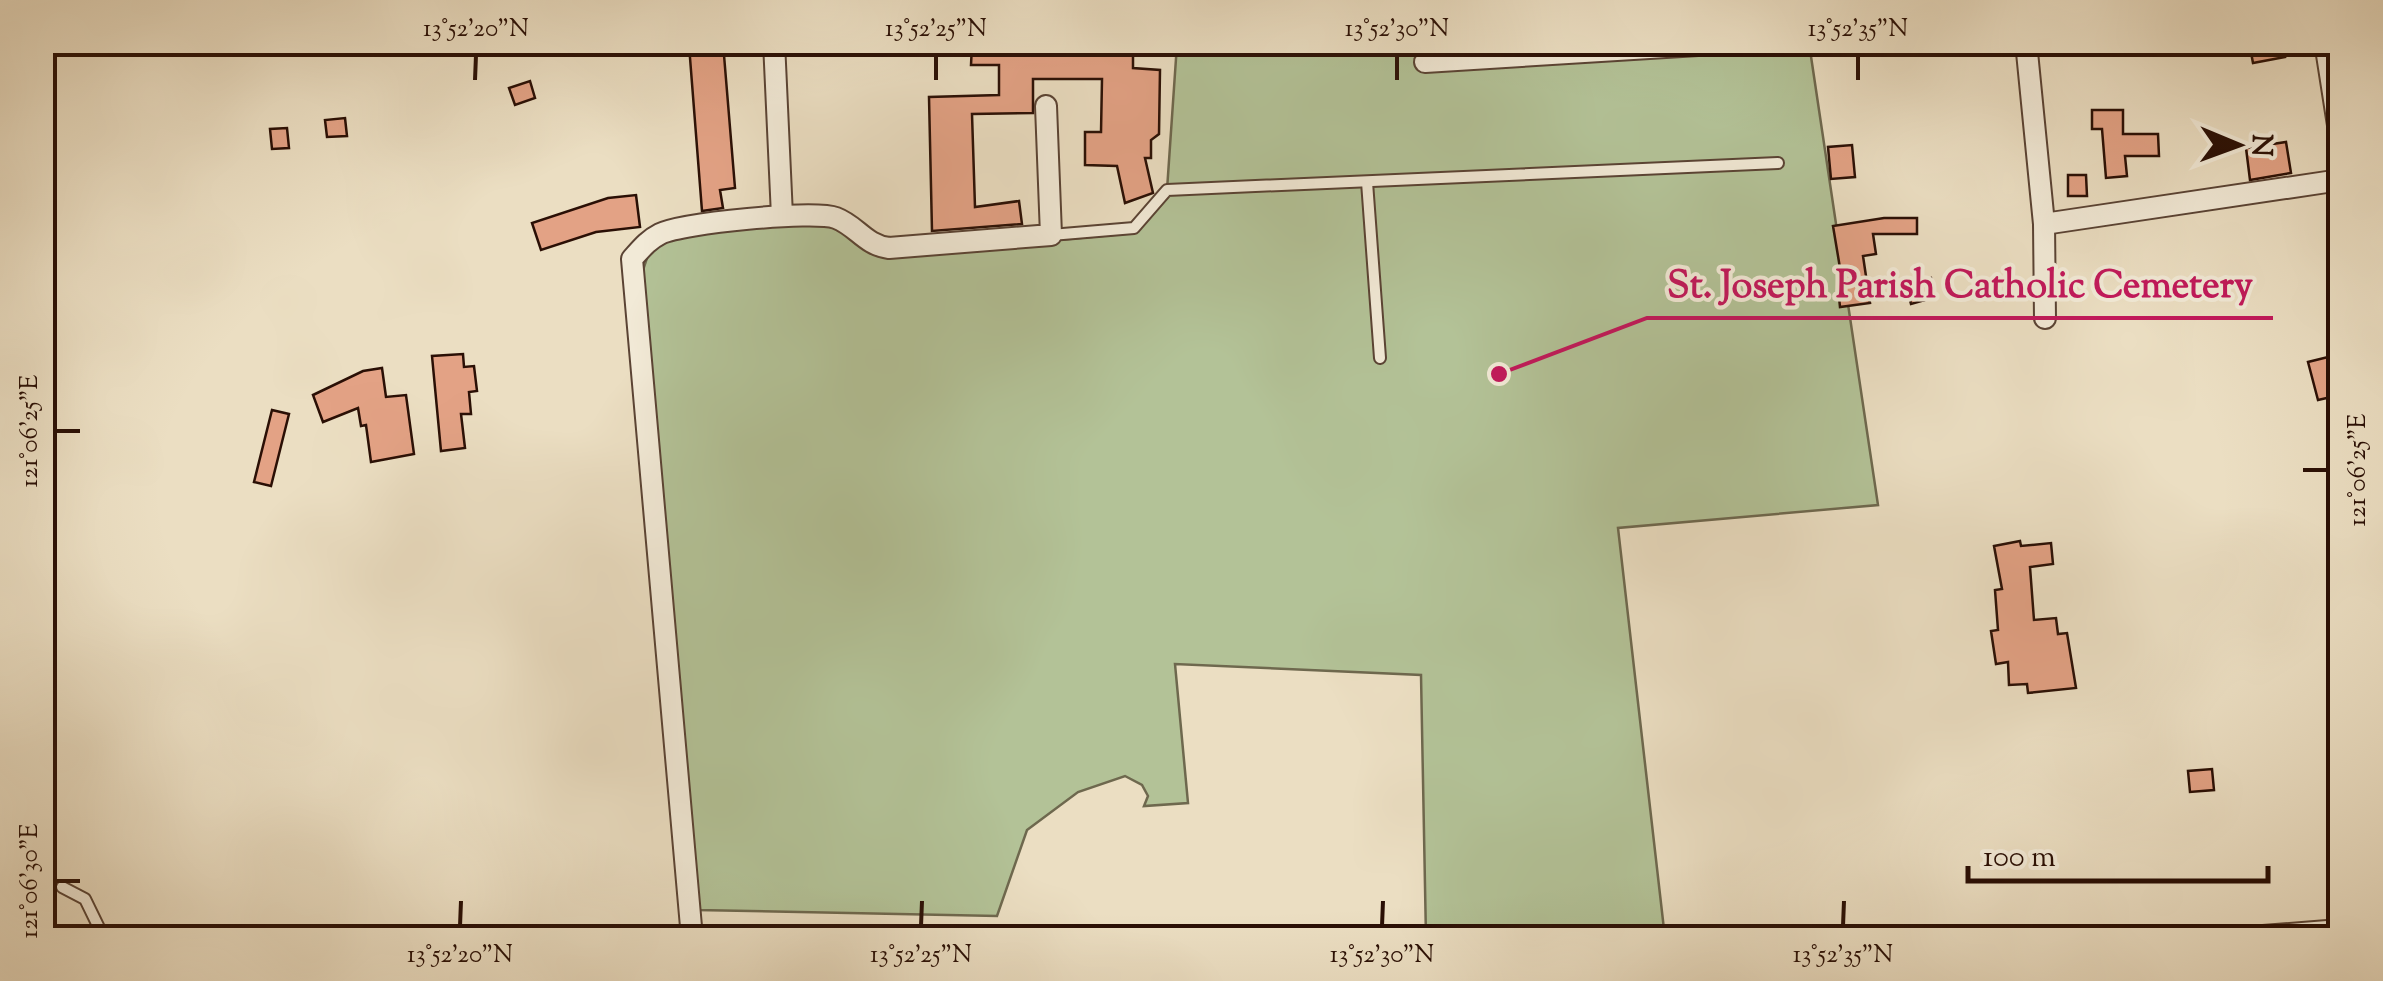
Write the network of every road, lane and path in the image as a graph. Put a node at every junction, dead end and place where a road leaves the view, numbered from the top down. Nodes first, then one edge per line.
1 (774, 42) edge
2 (1747, 42) edge
3 (2026, 42) edge
4 (2325, 42) edge
5 (1425, 62) dead end
6 (1046, 106) dead end
7 (2340, 138) edge
8 (1778, 163) dead end
9 (2340, 180) edge
10 (1367, 182) junction
11 (782, 216) junction
12 (2044, 224) junction
13 (1052, 235) junction
14 (2046, 318) dead end
15 (1380, 358) dead end
16 (62, 888) dead end
17 (2340, 930) edge
18 (104, 938) edge
19 (692, 938) edge
20 (2237, 938) edge

1 - 11 street
2 - 5 street
3 - 12 street
4 - 7 street
6 - 13 street
8 - 10 lane
9 - 12 street
10 - 13 lane
10 - 15 lane
11 - 13 street
11 - 19 street
12 - 14 street
16 - 18 lane
17 - 20 street

